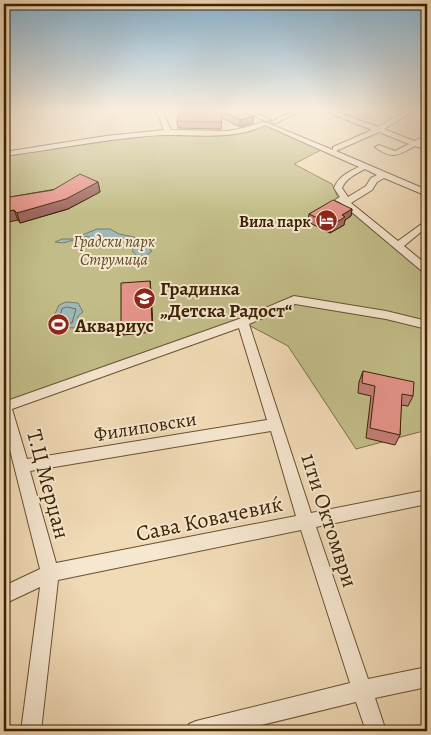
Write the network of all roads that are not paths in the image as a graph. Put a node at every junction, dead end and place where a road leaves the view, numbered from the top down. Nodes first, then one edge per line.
1 (76, 144) edge
2 (317, 144) edge
3 (324, 144) edge
4 (346, 144) edge
5 (414, 144) edge
6 (415, 144) edge
7 (379, 147) dead end
8 (427, 148) edge
9 (336, 149) junction
10 (4, 154) edge
11 (366, 166) junction
12 (384, 174) junction
13 (427, 188) edge
14 (427, 193) edge
15 (342, 200) junction
16 (427, 223) edge
17 (398, 246) junction
18 (427, 270) edge
19 (243, 322) junction
20 (427, 325) edge
21 (4, 407) edge
22 (275, 425) junction
23 (21, 466) junction
24 (427, 497) edge
25 (306, 521) junction
26 (50, 573) junction
27 (4, 595) edge
28 (427, 677) edge
29 (363, 690) junction
30 (31, 731) edge
31 (196, 731) edge
32 (376, 731) edge

1 - 10 street
2 - 11 street
3 - 9 street
4 - 9 street
5 - 7 street
6 - 8 street
9 - 13 street
11 - 12 street
11 - 15 street
12 - 14 street
12 - 15 street
15 - 17 street
16 - 17 street
17 - 18 street
19 - 20 street
19 - 21 street
19 - 22 street, 11ти Октомври
21 - 23 street, Т.Ц Мерџан
22 - 23 street, Филиповски
22 - 25 street, 11ти Октомври
23 - 26 street, Т.Ц Мерџан
24 - 25 street, Сава Ковачевиќ
25 - 26 street, Сава Ковачевиќ
25 - 29 street, 11ти Октомври
26 - 27 street, Сава Ковачевиќ
26 - 30 street
28 - 29 street
29 - 31 street
29 - 32 street, 11ти Октомври

